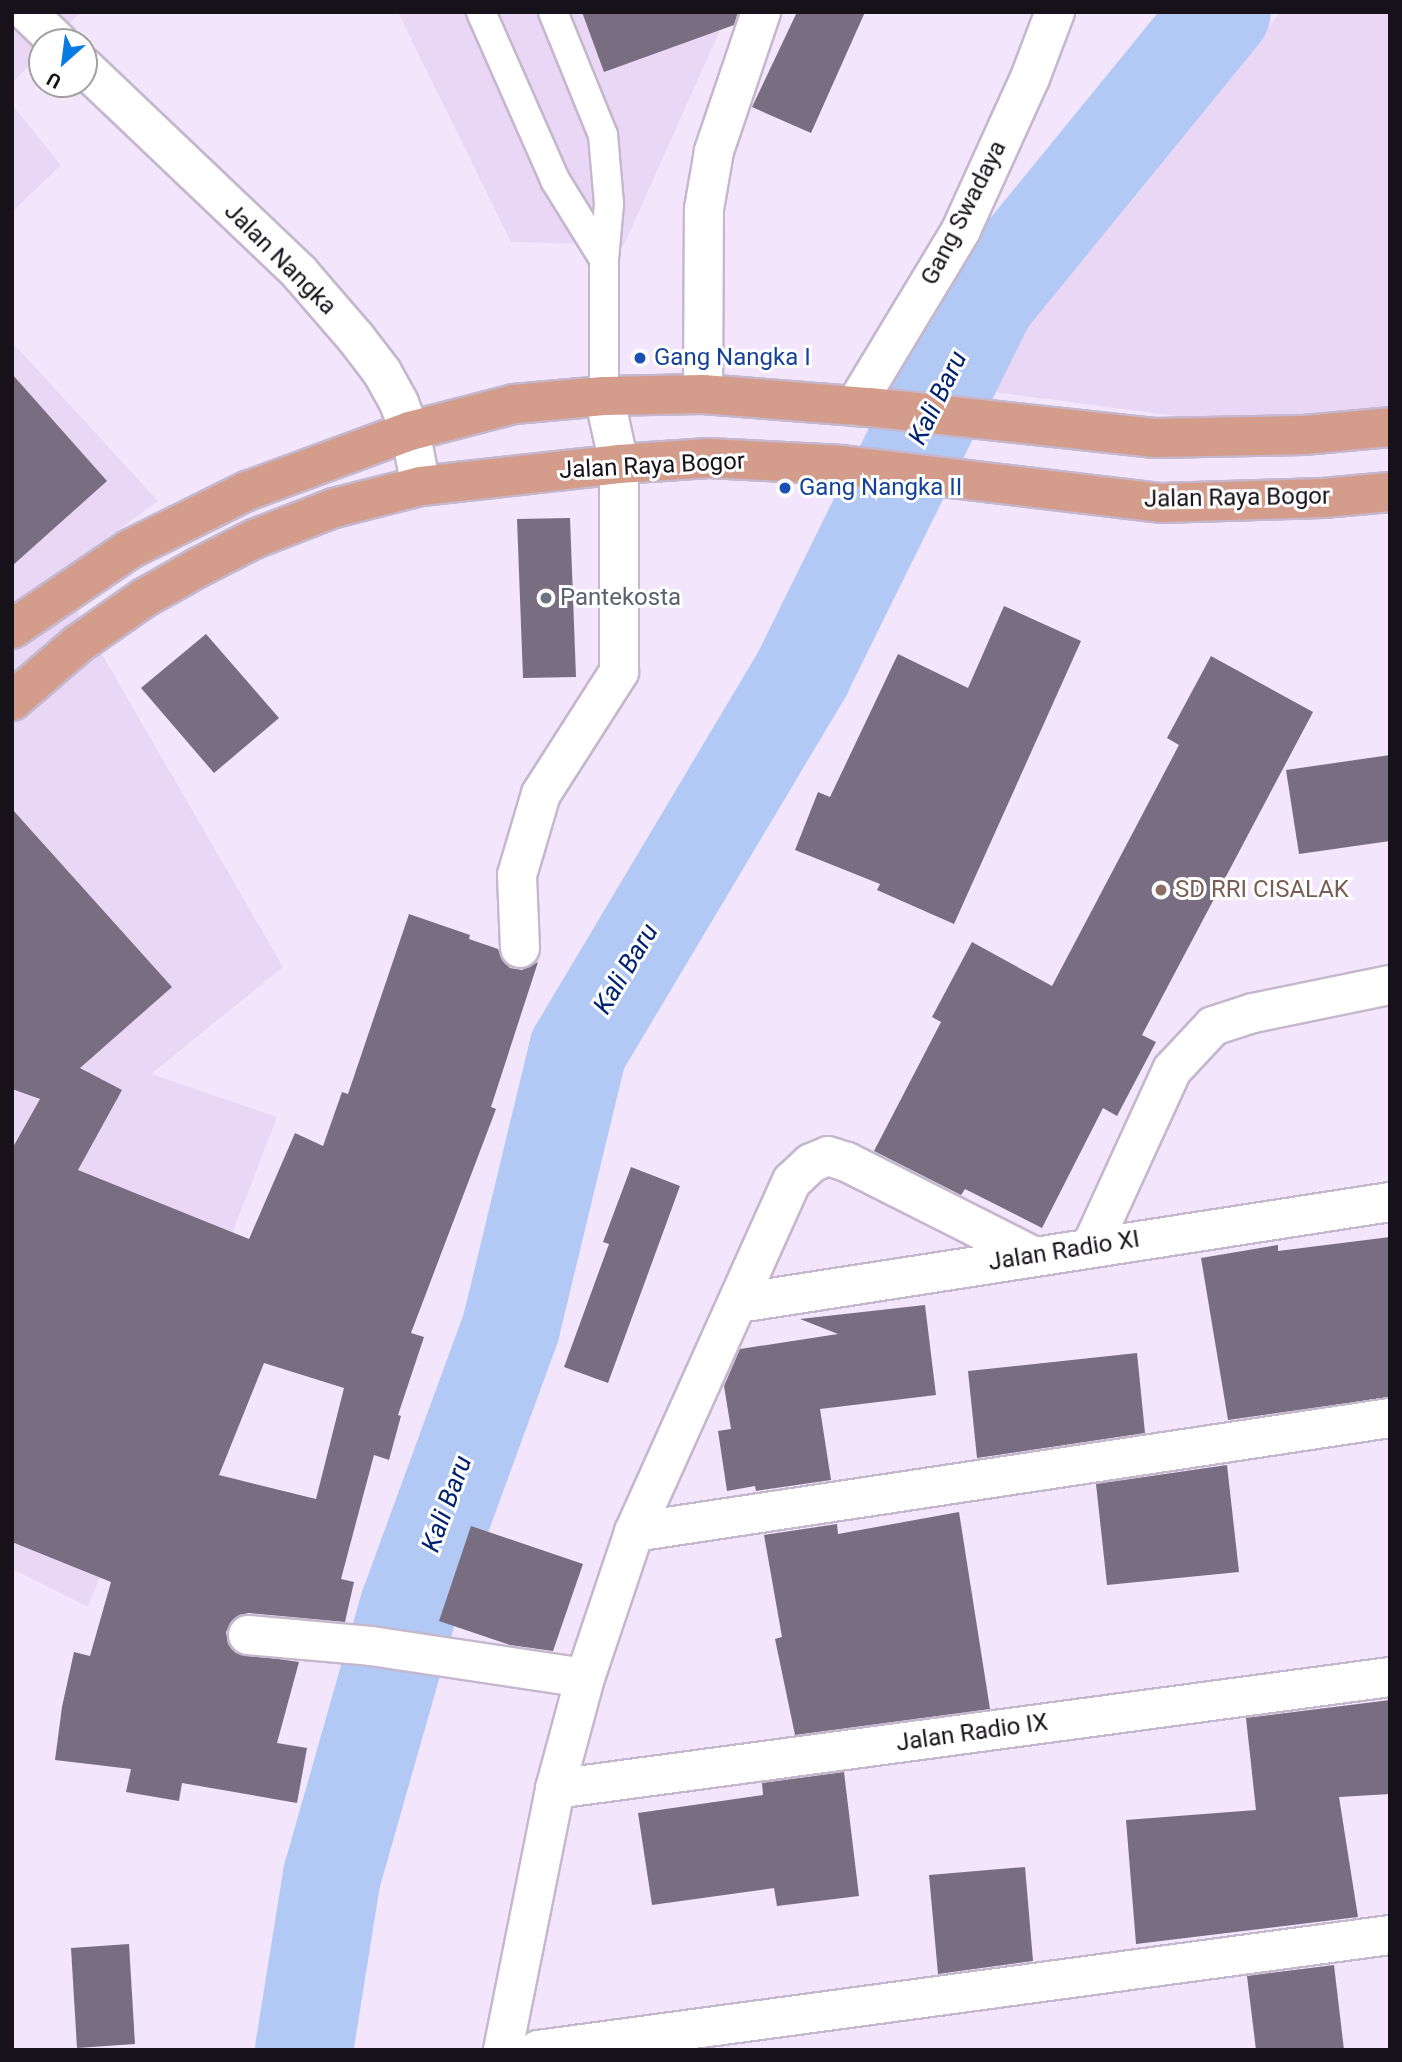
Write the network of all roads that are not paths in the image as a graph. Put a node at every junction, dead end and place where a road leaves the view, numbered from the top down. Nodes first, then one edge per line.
1 (27, 12) edge
2 (481, 12) edge
3 (553, 12) edge
4 (761, 12) edge
5 (1055, 12) edge
6 (44, 28) edge
7 (98, 80) edge
8 (604, 259) junction
9 (704, 394) junction
10 (604, 396) junction
11 (862, 406) junction
12 (1390, 427) edge
13 (410, 431) junction
14 (619, 464) junction
15 (421, 486) junction
16 (1390, 492) edge
17 (12, 629) edge
18 (12, 701) edge
19 (520, 948) dead end
20 (1390, 985) edge
21 (1390, 1202) edge
22 (1091, 1247) junction
23 (1033, 1256) junction
24 (739, 1303) junction
25 (1390, 1418) edge
26 (634, 1532) junction
27 (248, 1635) dead end
28 (1390, 1677) edge
29 (586, 1678) junction
30 (555, 1789) junction
31 (1390, 1935) edge
32 (729, 2037) edge
33 (503, 2050) edge
34 (538, 2050) edge

1 - 6 street
2 - 8 lane
3 - 8 lane
4 - 9 street
5 - 11 street, Gang Swadaya
7 - 13 street, Jalan Nangka
8 - 10 lane
9 - 10 highway
9 - 11 highway
10 - 13 highway
10 - 14 street
11 - 12 highway
13 - 15 street, Jalan Nangka
13 - 17 highway
14 - 15 highway, Jalan Raya Bogor
14 - 16 highway, Jalan Raya Bogor
14 - 19 street
15 - 18 highway, Jalan Raya Bogor
20 - 22 street
21 - 22 street, Jalan Radio XI
22 - 23 street, Jalan Radio XI
23 - 24 street, Jalan Radio XI
23 - 24 street
24 - 26 street
25 - 26 street
26 - 29 street
27 - 29 street
28 - 30 street, Jalan Radio IX
29 - 30 street
30 - 33 street
31 - 32 street
32 - 34 street

